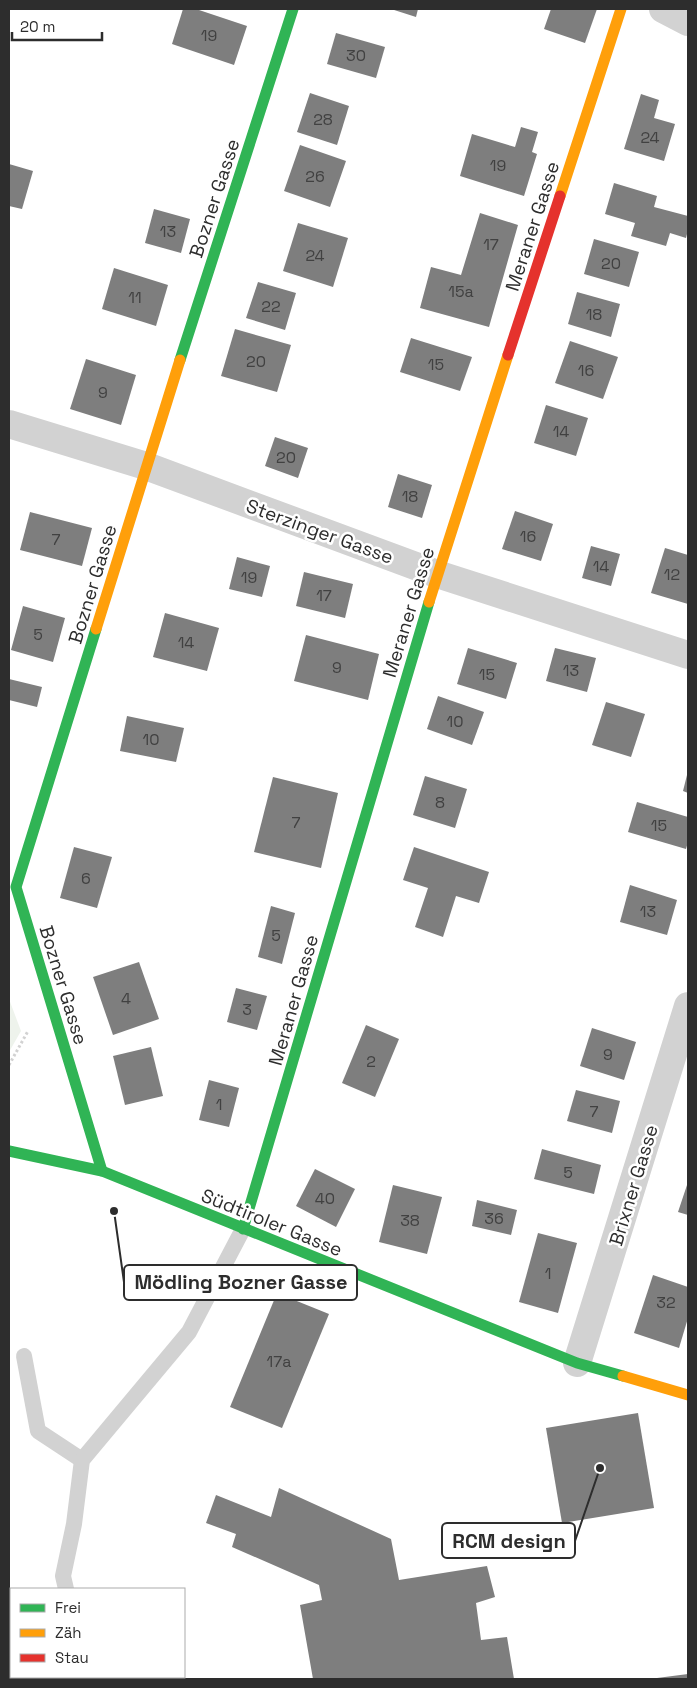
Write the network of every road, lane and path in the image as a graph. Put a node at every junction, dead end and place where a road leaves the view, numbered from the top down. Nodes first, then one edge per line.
1 (293, 9) edge
2 (621, 9) edge
3 (663, 9) edge
4 (688, 22) edge
5 (9, 424) edge
6 (146, 466) junction
7 (437, 574) junction
8 (688, 655) edge
9 (688, 1006) edge
10 (9, 1151) edge
11 (102, 1171) junction
12 (244, 1229) junction
13 (24, 1356) dead end
14 (577, 1363) junction
15 (688, 1395) edge
16 (82, 1460) junction
17 (66, 1588) edge

1 - 6 street, Bozner Gasse
2 - 7 street, Meraner Gasse
3 - 4 street
5 - 6 street, Sterzinger Gasse
6 - 7 street, Sterzinger Gasse
6 - 11 street, Bozner Gasse
7 - 8 street, Sterzinger Gasse
7 - 12 street, Meraner Gasse
9 - 14 street, Brixner Gasse
10 - 11 street, Südtiroler Gasse
11 - 12 street, Südtiroler Gasse
12 - 14 street, Südtiroler Gasse
12 - 16 lane
13 - 16 lane
14 - 15 street, Südtiroler Gasse
16 - 17 lane

